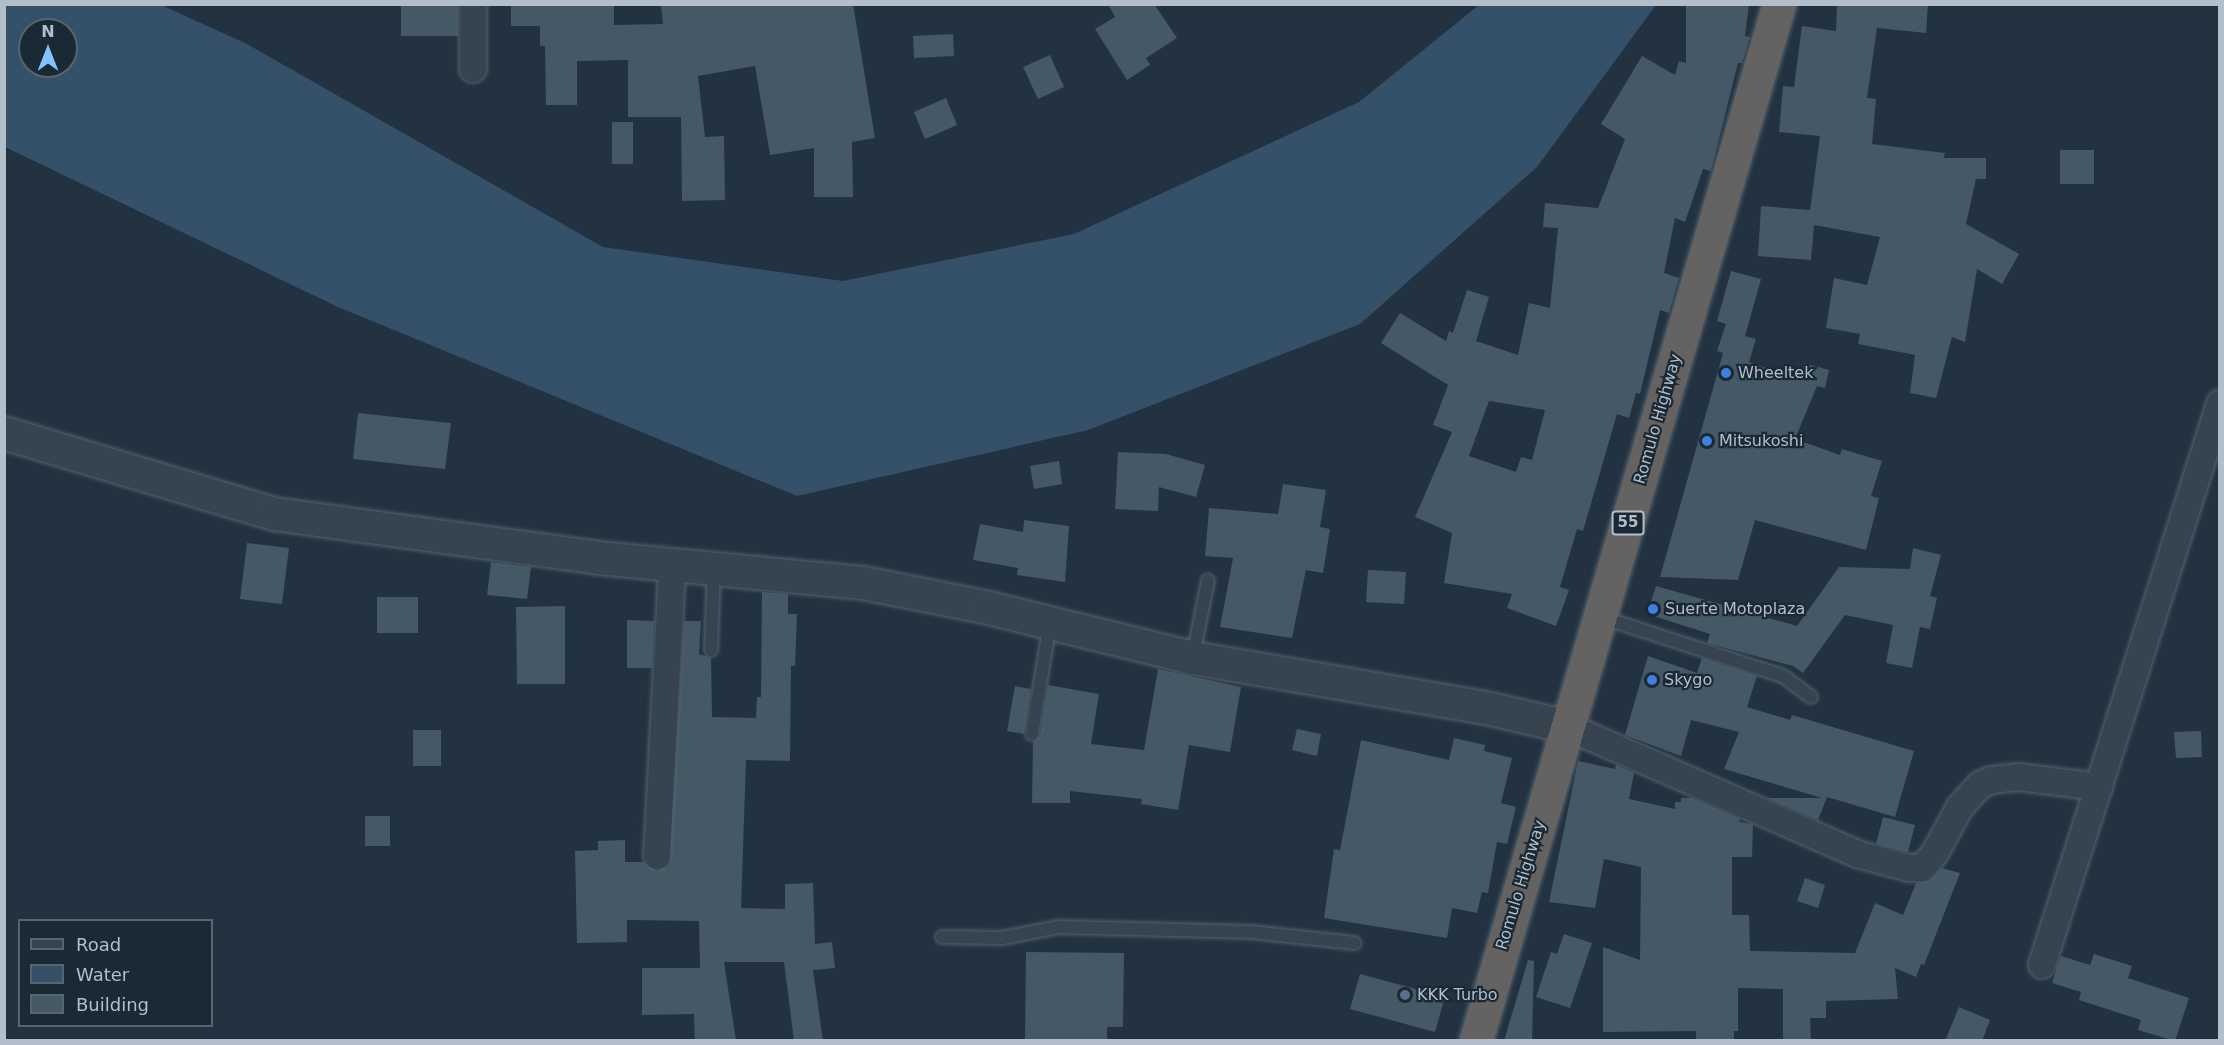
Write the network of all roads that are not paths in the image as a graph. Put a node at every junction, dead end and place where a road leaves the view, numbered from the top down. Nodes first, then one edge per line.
1 (473, 4) edge
2 (1779, 4) edge
3 (473, 69) dead end
4 (2220, 404) edge
5 (4, 433) edge
6 (672, 565) junction
7 (714, 568) junction
8 (1208, 580) dead end
9 (1600, 616) junction
10 (1050, 622) junction
11 (711, 650) dead end
12 (1193, 658) junction
13 (1811, 697) dead end
14 (1568, 727) junction
15 (1032, 734) dead end
16 (2099, 787) junction
17 (657, 856) dead end
18 (942, 937) dead end
19 (1354, 943) dead end
20 (2042, 965) dead end
21 (1476, 1041) edge

1 - 3 street
2 - 9 highway, Romulo Highway / 55
4 - 16 street
5 - 6 street
6 - 7 street
6 - 17 street
7 - 10 street
7 - 11 lane
8 - 12 lane
9 - 13 lane
9 - 14 highway, Romulo Highway / 55
10 - 12 street
10 - 15 lane
12 - 14 street
14 - 16 street
14 - 21 highway, Romulo Highway / 55
16 - 20 street
18 - 19 lane

